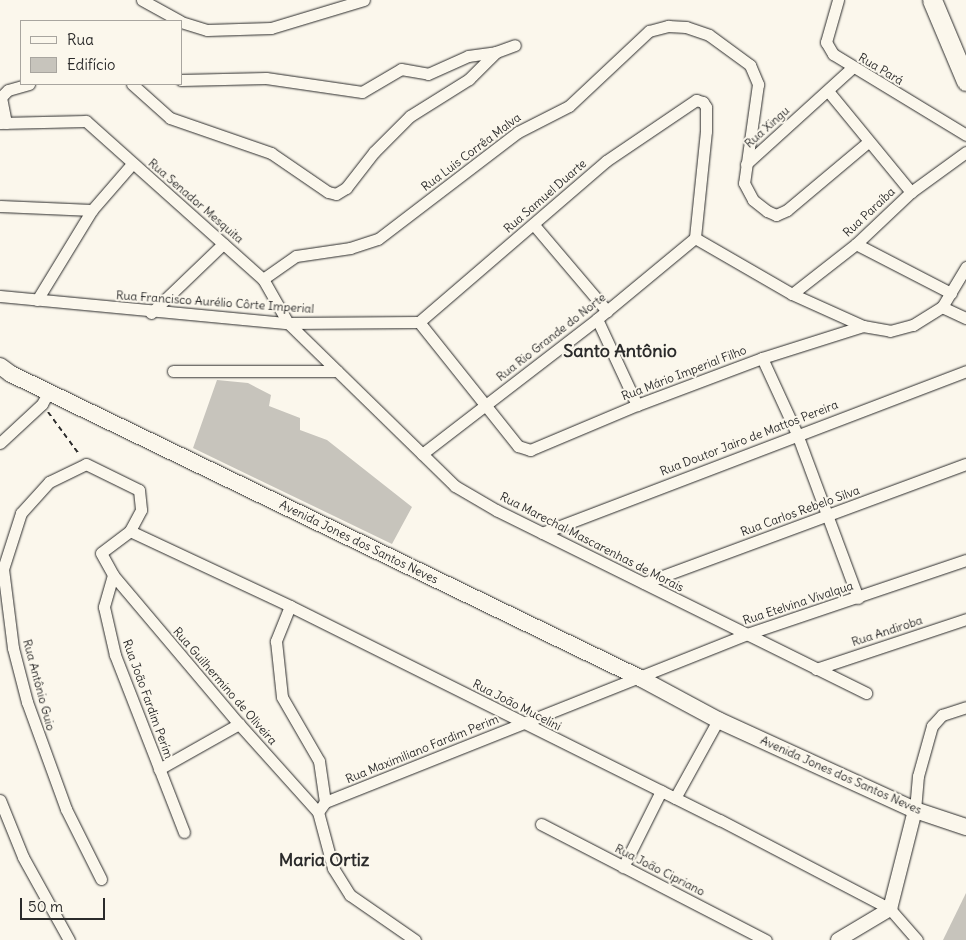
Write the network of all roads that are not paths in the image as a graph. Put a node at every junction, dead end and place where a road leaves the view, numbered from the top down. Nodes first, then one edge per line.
1 (142, 0) edge
2 (364, 0) edge
3 (838, 0) edge
4 (936, 8) edge
5 (177, 20) edge
6 (182, 23) edge
7 (515, 44) dead end
8 (496, 52) junction
9 (852, 68) junction
10 (182, 80) edge
11 (966, 81) edge
12 (26, 85) edge
13 (133, 85) edge
14 (828, 91) junction
15 (3, 123) edge
16 (966, 135) edge
17 (868, 142) junction
18 (966, 152) edge
19 (132, 164) junction
20 (746, 164) junction
21 (911, 192) junction
22 (0, 206) edge
23 (92, 210) junction
24 (534, 226) junction
25 (695, 238) junction
26 (223, 244) junction
27 (856, 244) junction
28 (966, 267) edge
29 (263, 279) junction
30 (951, 293) junction
31 (792, 294) junction
32 (0, 296) edge
33 (37, 300) junction
34 (942, 307) junction
35 (607, 311) junction
36 (151, 313) junction
37 (966, 318) edge
38 (597, 319) junction
39 (419, 322) junction
40 (288, 323) junction
41 (863, 326) junction
42 (762, 358) junction
43 (173, 371) dead end
44 (337, 371) junction
45 (966, 371) edge
46 (4, 374) edge
47 (46, 397) junction
48 (636, 405) junction
49 (485, 406) junction
50 (796, 434) junction
51 (0, 443) edge
52 (422, 454) junction
53 (966, 464) edge
54 (827, 515) junction
55 (130, 531) junction
56 (542, 533) junction
57 (966, 560) edge
58 (113, 575) junction
59 (644, 583) junction
60 (858, 598) junction
61 (290, 606) junction
62 (966, 619) edge
63 (747, 634) junction
64 (816, 669) junction
65 (640, 678) junction
66 (866, 693) dead end
67 (966, 708) edge
68 (718, 720) junction
69 (522, 723) junction
70 (238, 724) junction
71 (159, 769) junction
72 (661, 792) junction
73 (675, 798) junction
74 (0, 800) edge
75 (322, 807) junction
76 (915, 810) junction
77 (541, 824) dead end
78 (966, 828) edge
79 (184, 832) dead end
80 (623, 867) junction
81 (101, 879) dead end
82 (890, 909) junction
83 (69, 940) edge
84 (415, 940) edge
85 (766, 940) edge
86 (838, 940) edge
87 (917, 940) edge

1 - 5 street
2 - 6 street
3 - 9 street, Rua Pará
4 - 11 highway
7 - 8 street
8 - 10 street
8 - 13 street
9 - 14 street, Rua Xingu
9 - 16 street, Rua Pará
12 - 15 street
14 - 17 street
14 - 20 street, Rua Xingu
15 - 19 street, Rua Senador Mesquita
17 - 20 street, Rua Xingu
17 - 21 street
18 - 21 street, Rua Paraíba
19 - 23 street
19 - 26 street, Rua Senador Mesquita
20 - 29 street, Rua Luis Corrêa Malva
21 - 27 street, Rua Paraíba
22 - 23 street
23 - 33 street
24 - 25 street, Rua Samuel Duarte
24 - 35 street
24 - 39 street, Rua Samuel Duarte
25 - 31 street
25 - 35 street, Rua Rio Grande do Norte
26 - 29 street, Rua Senador Mesquita
26 - 36 street
27 - 30 street
27 - 31 street, Rua Paraíba
28 - 30 street
29 - 40 street, Rua Senador Mesquita
30 - 34 street
31 - 41 street
32 - 33 street, Rua Francisco Aurélio Côrte Imperial
33 - 36 street, Rua Francisco Aurélio Côrte Imperial
34 - 37 street
34 - 41 street
35 - 38 street, Rua Rio Grande do Norte
36 - 40 street, Rua Francisco Aurélio Côrte Imperial
38 - 48 street
38 - 49 street, Rua Rio Grande do Norte
39 - 40 street, Rua Francisco Aurélio Côrte Imperial
39 - 49 street
40 - 44 street, Rua Senador Mesquita
41 - 42 street, Rua Mário Imperial Filho
42 - 48 street, Rua Mário Imperial Filho
42 - 50 street
43 - 44 street
44 - 52 street, Rua Marechal Mascarenhas de Morais
45 - 50 street, Rua Doutor Jairo de Mattos Pereira
46 - 47 main road, Avenida Jones dos Santos Neves
47 - 51 street
47 - 65 main road, Avenida Jones dos Santos Neves
48 - 49 street, Rua Mário Imperial Filho
49 - 52 street, Rua Rio Grande do Norte
50 - 54 street
50 - 56 street, Rua Doutor Jairo de Mattos Pereira
52 - 56 street, Rua Marechal Mascarenhas de Morais
53 - 54 street, Rua Carlos Rebelo Silva
54 - 59 street, Rua Carlos Rebelo Silva
54 - 60 street
55 - 58 street
55 - 61 street, Rua João Mucelini
55 - 81 street, Rua Antônio Guio
56 - 59 street, Rua Marechal Mascarenhas de Morais
57 - 60 street, Rua Etelvina Vivalqua
58 - 70 street, Rua Guilhermino de Oliveira
58 - 71 street, Rua João Fardim Perím
59 - 63 street, Rua Marechal Mascarenhas de Morais
60 - 63 street, Rua Etelvina Vivalqua
61 - 69 street, Rua João Mucelini
61 - 75 street
62 - 64 street, Rua Andiroba
63 - 64 street, Rua Marechal Mascarenhas de Morais
63 - 65 street, Rua Etelvina Vivalqua
64 - 66 street, Rua Marechal Mascarenhas de Morais
65 - 68 main road, Avenida Jones dos Santos Neves
65 - 69 street, Rua Maximiliano Fardim Perim
67 - 76 street
68 - 73 street
68 - 76 main road, Avenida Jones dos Santos Neves
69 - 72 street, Rua João Mucelini
69 - 75 street, Rua Maximiliano Fardim Perim
70 - 71 street
70 - 75 street, Rua Guilhermino de Oliveira
71 - 79 street, Rua João Fardim Perím
72 - 73 street, Rua João Mucelini
72 - 80 street
73 - 82 street, Rua João Mucelini
74 - 83 street
75 - 84 street
76 - 78 main road, Avenida Jones dos Santos Neves
76 - 82 street
77 - 80 street, Rua João Cipriano
80 - 85 street, Rua João Cipriano
82 - 86 street
82 - 87 street

